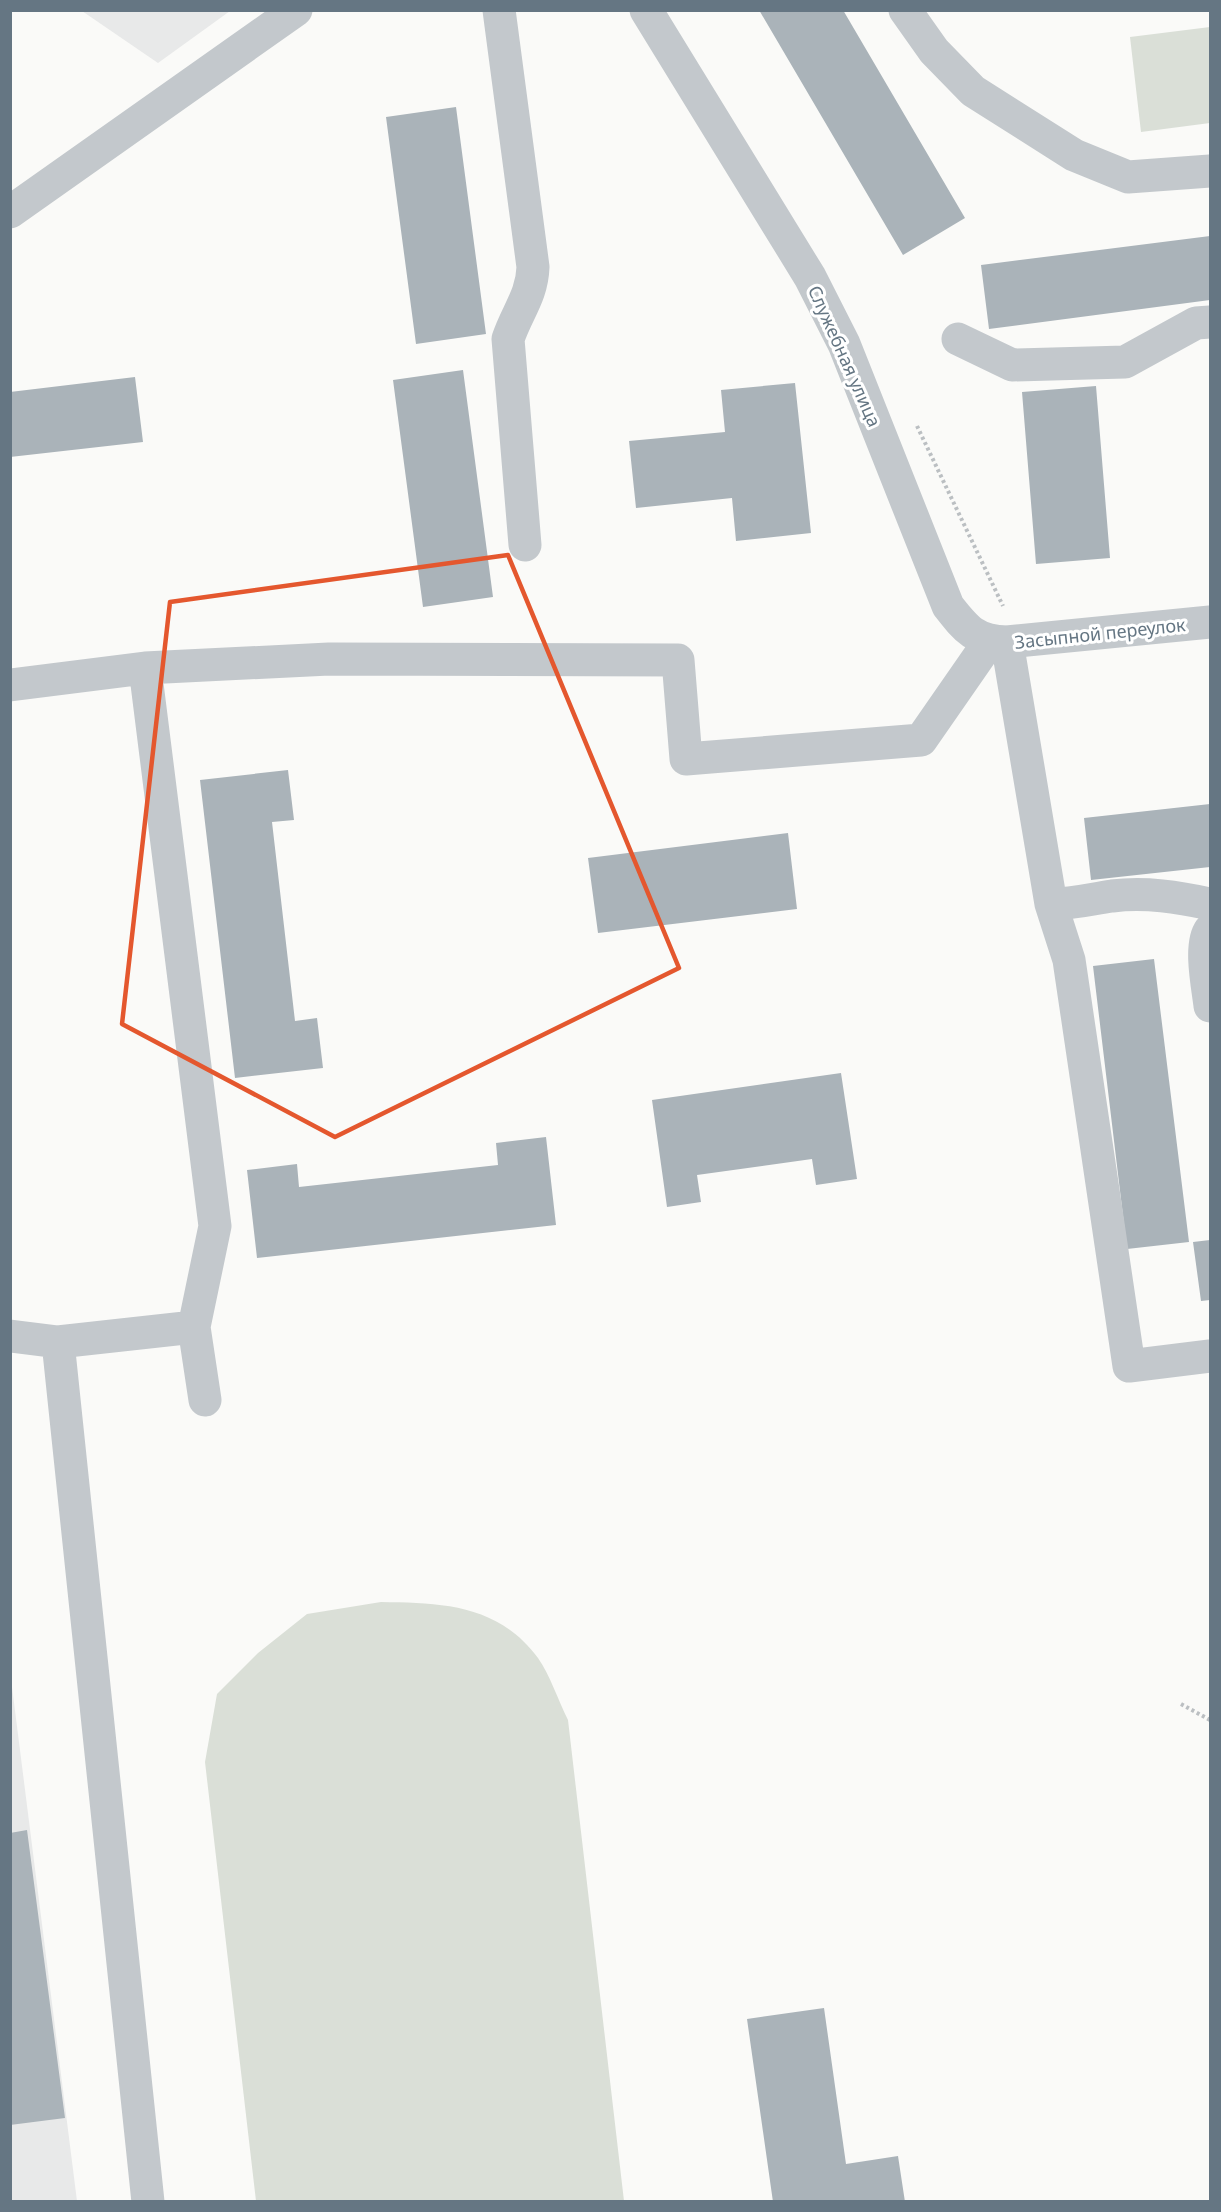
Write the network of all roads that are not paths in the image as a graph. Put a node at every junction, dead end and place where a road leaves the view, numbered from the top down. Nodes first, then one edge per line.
1 (296, 10) edge
2 (499, 10) edge
3 (646, 10) edge
4 (905, 10) edge
5 (1210, 171) edge
6 (10, 212) edge
7 (1210, 322) edge
8 (958, 339) dead end
9 (525, 545) dead end
10 (1210, 622) edge
11 (998, 642) junction
12 (145, 668) junction
13 (10, 686) edge
14 (1051, 904) junction
15 (1210, 904) edge
16 (1210, 930) edge
17 (1210, 1006) edge
18 (194, 1327) junction
19 (10, 1336) edge
20 (58, 1342) junction
21 (1210, 1356) edge
22 (205, 1400) dead end
23 (148, 2202) edge

1 - 6 street
2 - 9 street
3 - 11 street, Служебная улица
4 - 5 street
7 - 8 street
10 - 11 street, Засыпной переулок
11 - 12 street
11 - 14 street
12 - 13 street
12 - 18 street
14 - 15 street
14 - 21 street
16 - 17 street
18 - 20 street
18 - 22 street
19 - 20 street
20 - 23 street

